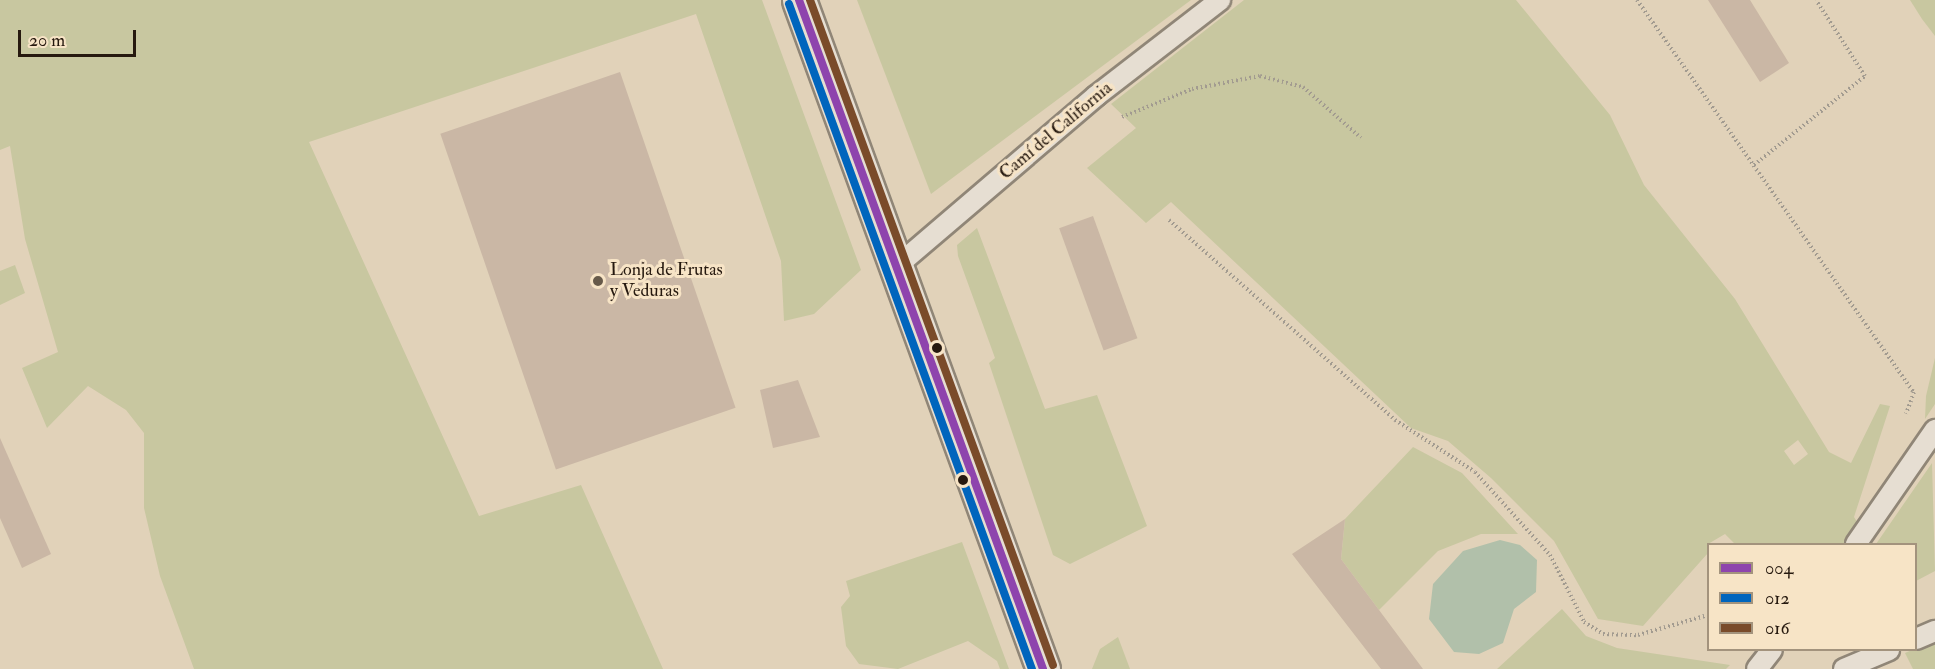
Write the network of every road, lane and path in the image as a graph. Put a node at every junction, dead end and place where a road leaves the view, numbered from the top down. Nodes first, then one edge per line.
1 (799, 0) edge
2 (1220, 0) edge
3 (1637, 0) edge
4 (1816, 0) edge
5 (1075, 115) junction
6 (1361, 138) dead end
7 (1754, 165) junction
8 (1169, 220) dead end
9 (897, 266) junction
10 (1904, 423) dead end
11 (1935, 430) edge
12 (1857, 543) edge
13 (1707, 615) edge
14 (1935, 631) edge
15 (1917, 639) edge
16 (1771, 651) edge
17 (1887, 651) edge
18 (1043, 669) edge
19 (1757, 669) edge
20 (1844, 669) edge

1 - 9 main road
2 - 5 lane, Camí del California
3 - 7 path
4 - 7 path
5 - 6 path
5 - 9 lane, Camí del California
7 - 10 path
8 - 13 path
9 - 18 main road
11 - 12 lane
14 - 15 lane
16 - 19 lane
17 - 20 lane

